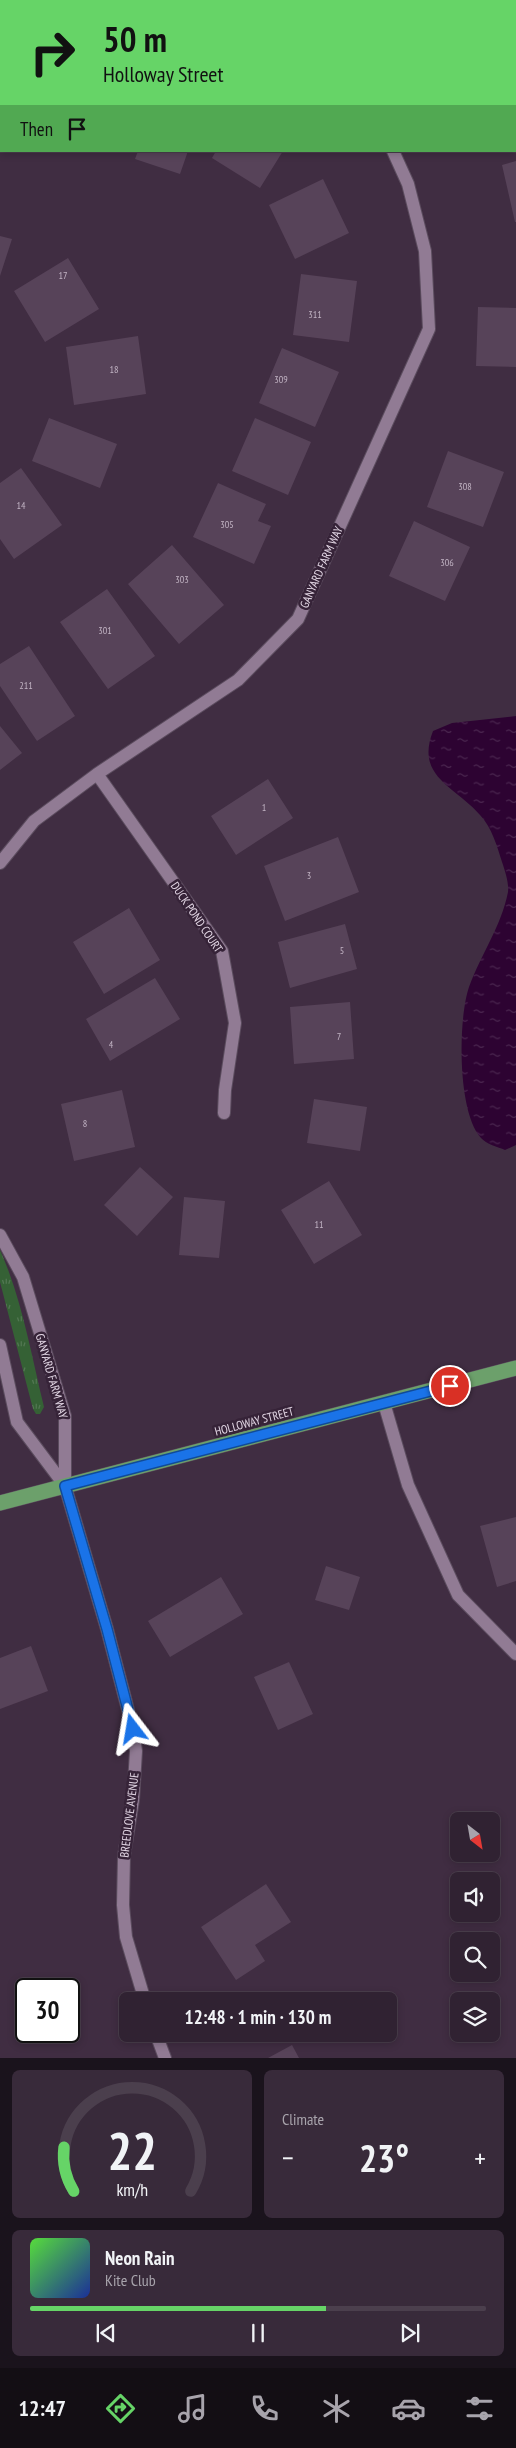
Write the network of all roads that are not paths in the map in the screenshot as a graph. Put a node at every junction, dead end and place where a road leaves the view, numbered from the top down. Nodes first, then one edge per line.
1 (393, 152) edge
2 (97, 774) junction
3 (0, 863) edge
4 (224, 1112) dead end
5 (0, 1236) edge
6 (0, 1346) edge
7 (516, 1368) edge
8 (384, 1403) junction
9 (65, 1486) junction
10 (0, 1504) edge
11 (516, 1654) edge
12 (142, 1992) edge
13 (159, 2042) edge
14 (165, 2058) edge

1 - 2 street, GANYARD FARM WAY
2 - 3 street, GANYARD FARM WAY
2 - 4 street, DUCK POND COURT
5 - 9 street, GANYARD FARM WAY
6 - 9 street
7 - 8 highway, HOLLOWAY STREET
8 - 9 highway, HOLLOWAY STREET
8 - 11 street
9 - 10 highway, HOLLOWAY STREET
9 - 12 street, BREEDLOVE AVENUE
13 - 14 street

